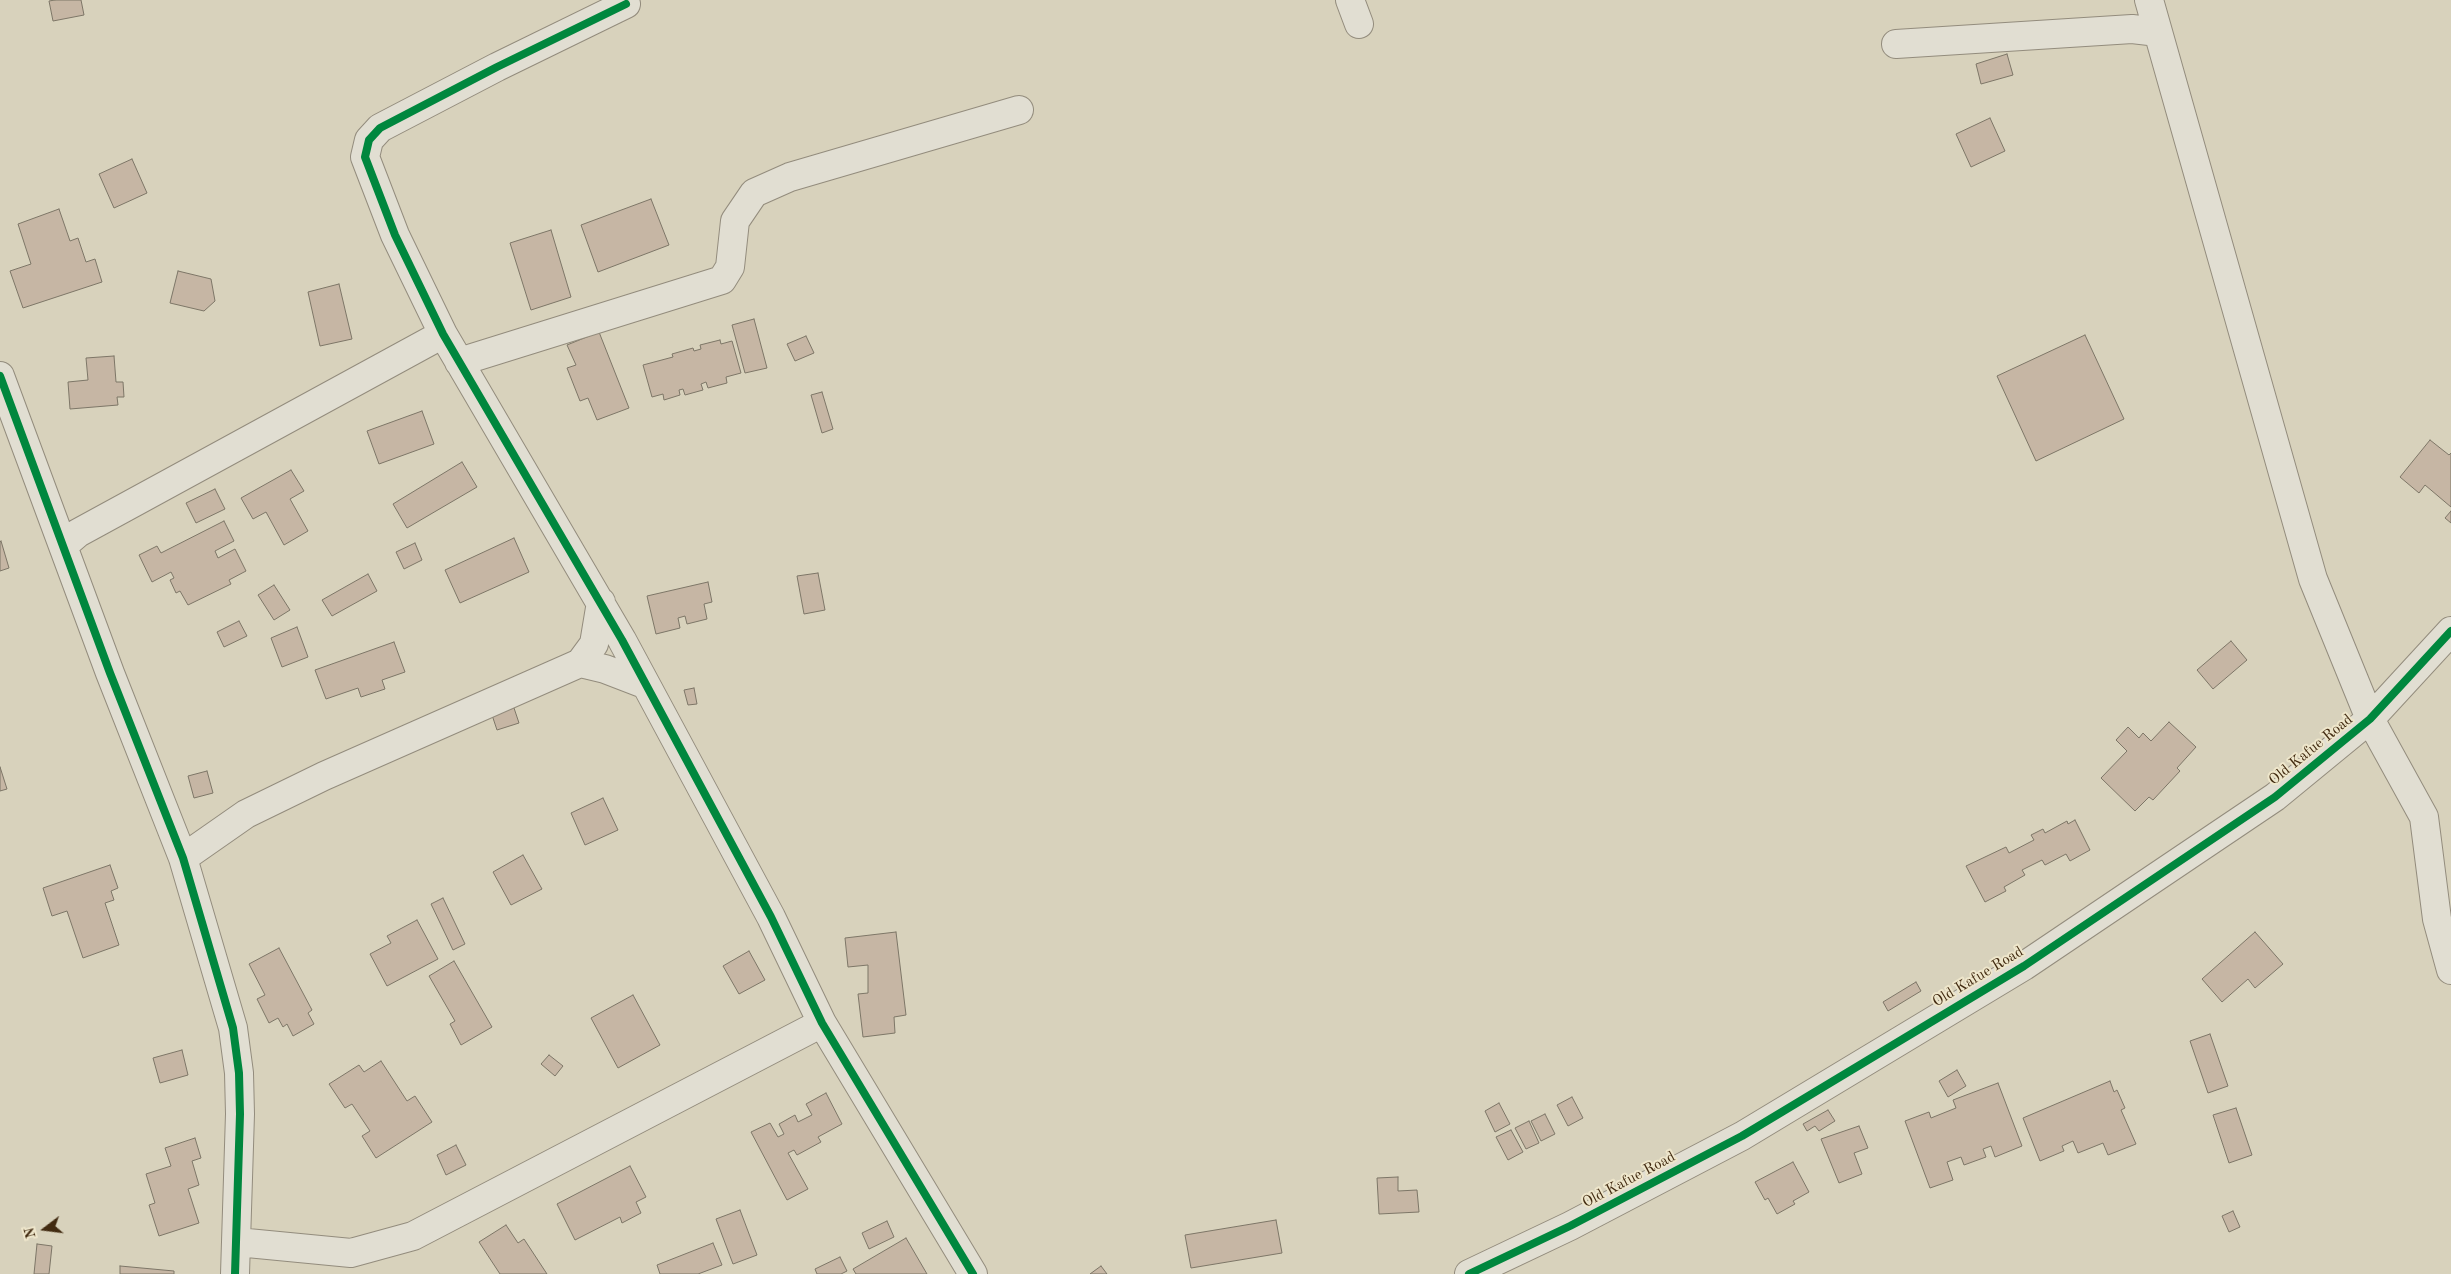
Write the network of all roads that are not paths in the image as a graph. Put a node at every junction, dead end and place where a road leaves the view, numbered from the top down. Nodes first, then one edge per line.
1 (2149, 0) edge
2 (626, 4) dead end
3 (2158, 32) junction
4 (1896, 44) dead end
5 (1019, 110) dead end
6 (443, 334) junction
7 (459, 362) junction
8 (0, 376) edge
9 (64, 545) junction
10 (601, 602) junction
11 (2451, 631) edge
12 (580, 663) junction
13 (644, 684) junction
14 (2370, 720) junction
15 (182, 858) junction
16 (2451, 970) edge
17 (822, 1023) junction
18 (237, 1242) junction
19 (235, 1274) edge
20 (973, 1274) edge
21 (1469, 1274) edge

1 - 3 street
2 - 6 street
3 - 4 street
3 - 14 street
5 - 7 street
6 - 7 street
6 - 9 street
7 - 10 street
8 - 9 street
9 - 15 street
10 - 12 street
10 - 13 street
11 - 14 street, Old Kafue Road
12 - 13 street
12 - 15 street
13 - 17 street
14 - 16 street
14 - 21 street, Old Kafue Road
15 - 18 street
17 - 18 street
17 - 20 street
18 - 19 street

